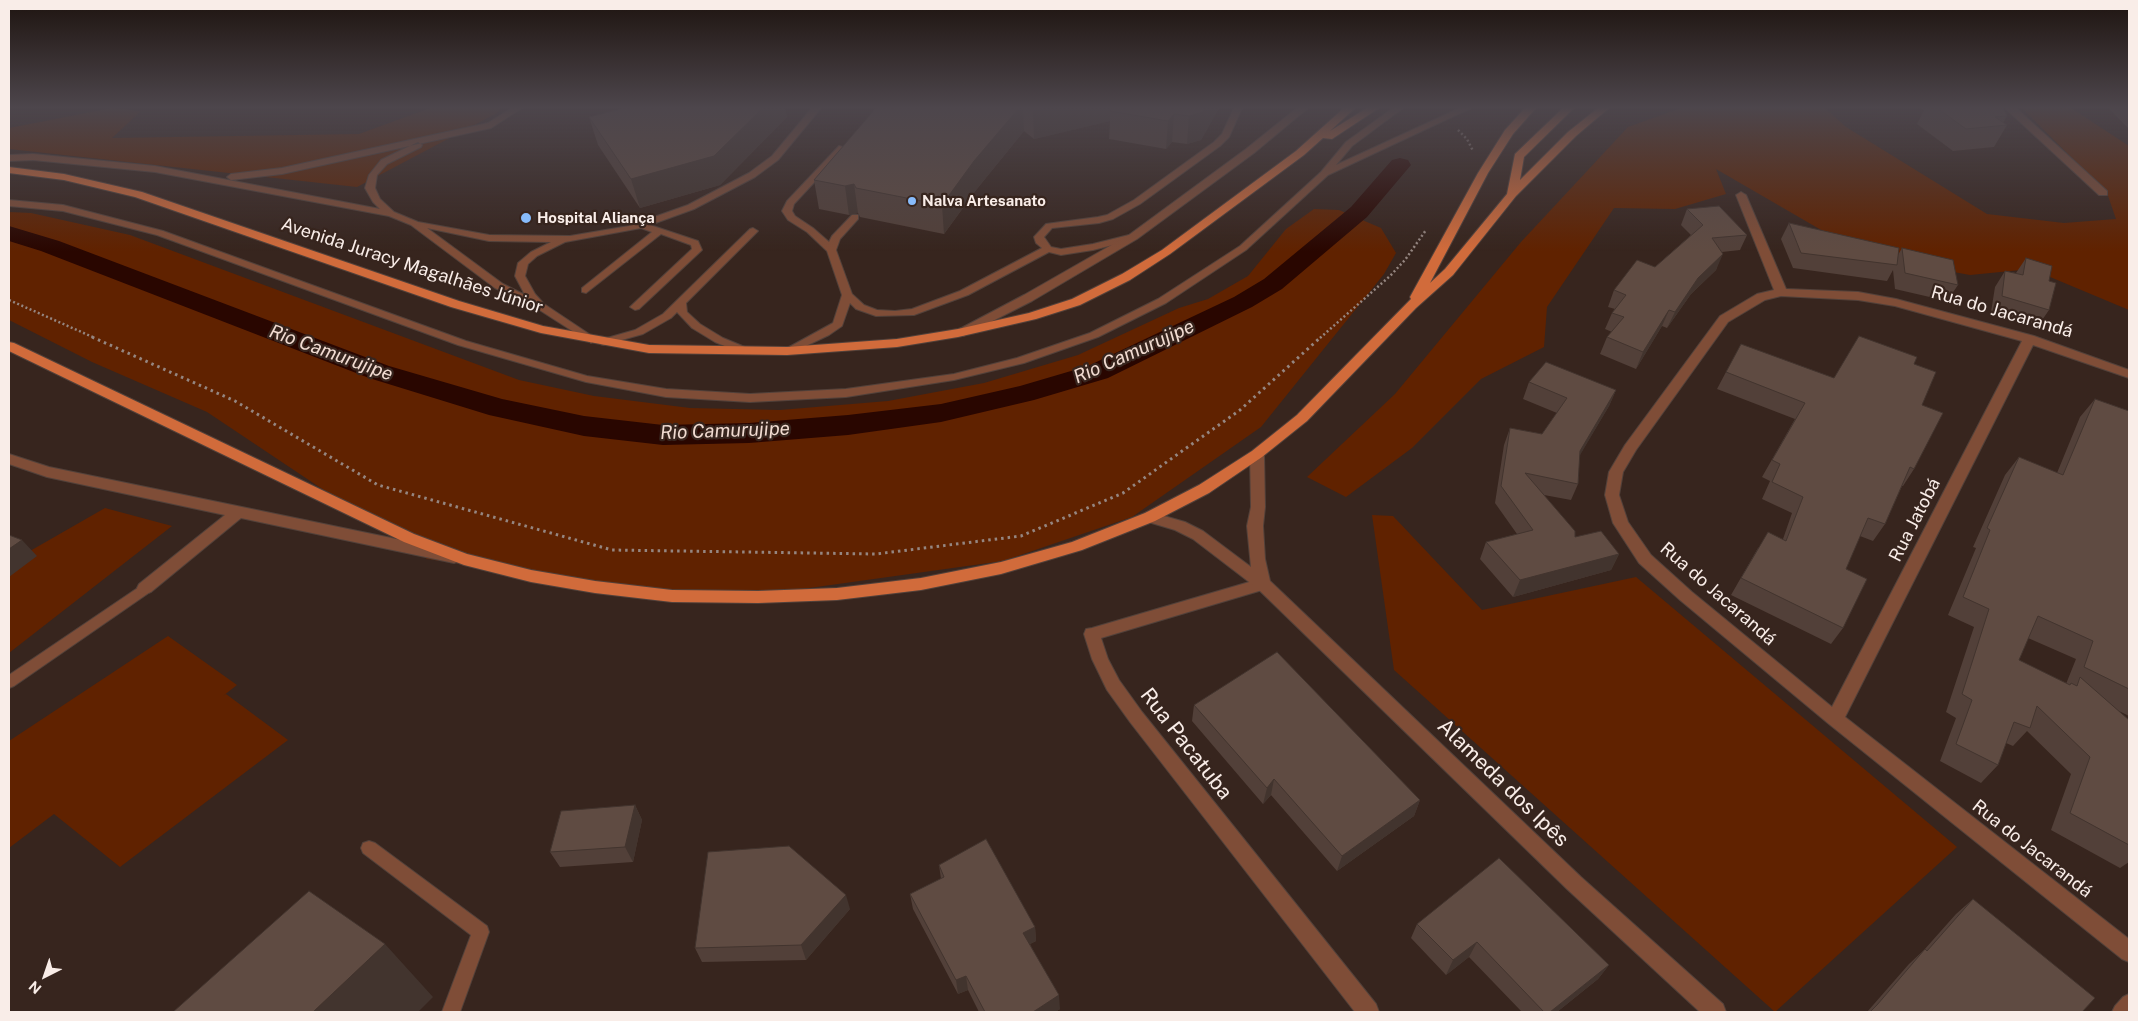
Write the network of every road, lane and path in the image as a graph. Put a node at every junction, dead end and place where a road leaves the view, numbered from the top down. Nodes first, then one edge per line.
1 (348, 156) edge
2 (395, 156) edge
3 (777, 156) edge
4 (835, 156) edge
5 (1201, 156) edge
6 (1244, 156) edge
7 (1296, 156) edge
8 (1339, 156) edge
9 (1363, 156) edge
10 (1494, 156) edge
11 (1519, 156) edge
12 (1550, 156) edge
13 (2062, 156) edge
14 (9, 158) edge
15 (9, 170) edge
16 (1324, 174) junction
17 (204, 177) junction
18 (2103, 193) dead end
19 (1512, 194) junction
20 (1742, 195) dead end
21 (9, 203) edge
22 (391, 214) junction
23 (855, 216) edge
24 (414, 223) junction
25 (642, 225) junction
26 (1428, 227) dead end
27 (659, 230) junction
28 (753, 231) dead end
29 (1133, 237) junction
30 (570, 239) junction
31 (1048, 249) junction
32 (831, 250) junction
33 (586, 290) dead end
34 (1782, 292) junction
35 (847, 295) junction
36 (9, 300) edge
37 (681, 304) junction
38 (1412, 305) junction
39 (542, 306) junction
40 (635, 307) dead end
41 (958, 333) junction
42 (2029, 339) junction
43 (591, 340) junction
44 (604, 342) junction
45 (9, 346) edge
46 (787, 351) junction
47 (748, 352) junction
48 (2129, 374) edge
49 (1257, 454) junction
50 (9, 459) edge
51 (237, 513) junction
52 (1150, 517) junction
53 (464, 559) junction
54 (1263, 584) junction
55 (145, 588) joint
56 (9, 682) edge
57 (1835, 719) junction
58 (369, 848) dead end
59 (2129, 952) edge
60 (2129, 1003) edge
61 (451, 1012) edge
62 (1368, 1012) edge
63 (1715, 1012) edge
64 (2121, 1012) edge

1 - 17 lane
2 - 22 lane
3 - 25 lane
4 - 32 lane
5 - 31 lane
6 - 29 street
7 - 41 main road, Avenida Juracy Magalhães Júnior
8 - 16 lane
9 - 16 lane
10 - 38 main road
11 - 19 main road
12 - 19 main road
13 - 18 street
14 - 17 lane
15 - 43 main road, Avenida Juracy Magalhães Júnior
16 - 21 lane
17 - 22 lane
19 - 38 main road
20 - 34 street
22 - 24 lane
23 - 32 lane
24 - 30 lane
24 - 39 lane
25 - 27 lane
25 - 30 lane
26 - 36 path
27 - 33 lane
27 - 40 lane
28 - 37 lane
29 - 31 lane
29 - 41 street
30 - 39 lane
31 - 35 lane
32 - 35 lane
34 - 42 street, Rua do Jacarandá
34 - 57 street, Rua do Jacarandá
35 - 46 lane
37 - 44 lane
37 - 47 lane
38 - 49 main road
39 - 43 lane
41 - 46 main road, Avenida Juracy Magalhães Júnior
42 - 48 street, Rua do Jacarandá
42 - 57 street, Rua Jatobá
43 - 44 main road, Avenida Juracy Magalhães Júnior
44 - 47 main road, Avenida Juracy Magalhães Júnior
45 - 53 main road
46 - 47 main road, Avenida Juracy Magalhães Júnior
49 - 52 main road
49 - 54 street
50 - 51 street
51 - 53 street
51 - 55 street
52 - 53 main road
52 - 54 street, Alameda dos Ipês
54 - 62 street, Rua Pacatuba
54 - 63 street, Alameda dos Ipês
55 - 56 lane
57 - 59 street, Rua do Jacarandá
58 - 61 lane
60 - 64 lane

